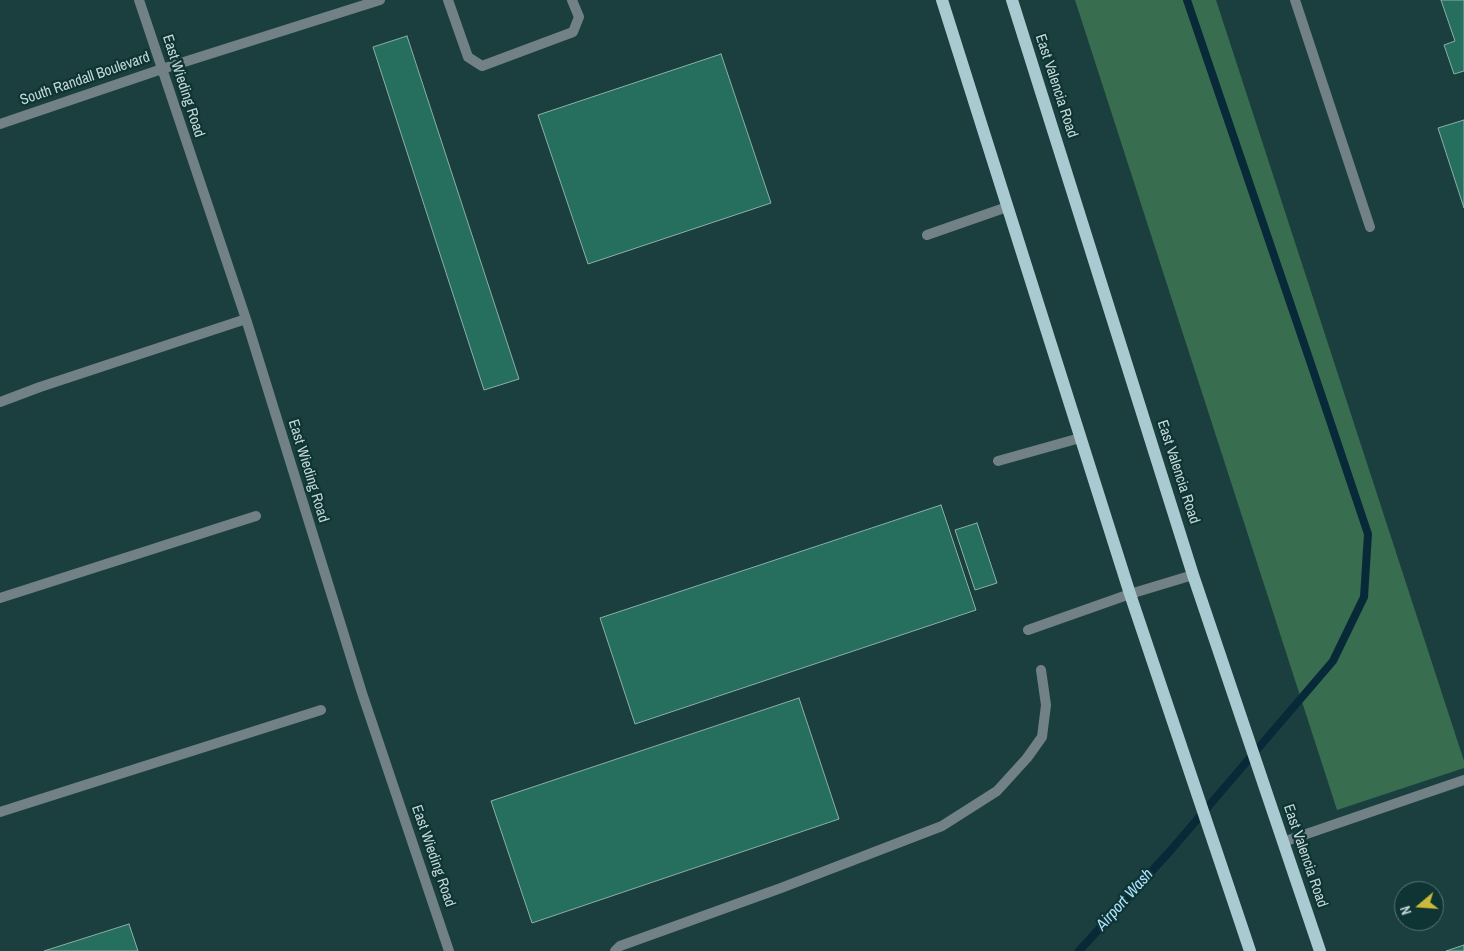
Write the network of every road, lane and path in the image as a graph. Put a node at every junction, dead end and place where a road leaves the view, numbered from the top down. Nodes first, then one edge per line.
1 (140, 0) edge
2 (380, 0) edge
3 (448, 0) edge
4 (572, 0) edge
5 (942, 0) edge
6 (1012, 0) edge
7 (1295, 0) edge
8 (162, 69) junction
9 (0, 124) edge
10 (1007, 207) junction
11 (1370, 227) dead end
12 (927, 234) dead end
13 (246, 320) junction
14 (0, 402) edge
15 (1080, 438) junction
16 (998, 461) dead end
17 (256, 516) dead end
18 (1193, 575) junction
19 (1130, 594) junction
20 (0, 598) edge
21 (1028, 630) dead end
22 (1041, 670) dead end
23 (321, 710) dead end
24 (1464, 780) edge
25 (0, 812) edge
26 (1283, 842) junction
27 (449, 951) edge
28 (616, 951) edge
29 (1250, 951) edge
30 (1320, 951) edge

1 - 8 street, East Wieding Road
2 - 8 street, South Randall Boulevard
3 - 4 street
5 - 10 main road
6 - 18 main road, East Valencia Road
7 - 11 street
8 - 9 street, South Randall Boulevard
8 - 13 street, East Wieding Road
10 - 12 street
10 - 15 main road
13 - 14 street
13 - 27 street, East Wieding Road
15 - 16 street
15 - 19 main road
17 - 20 street
18 - 19 street
18 - 26 main road, East Valencia Road
19 - 21 street
19 - 29 main road
22 - 28 street
23 - 25 street
24 - 26 street
26 - 30 main road, East Valencia Road

